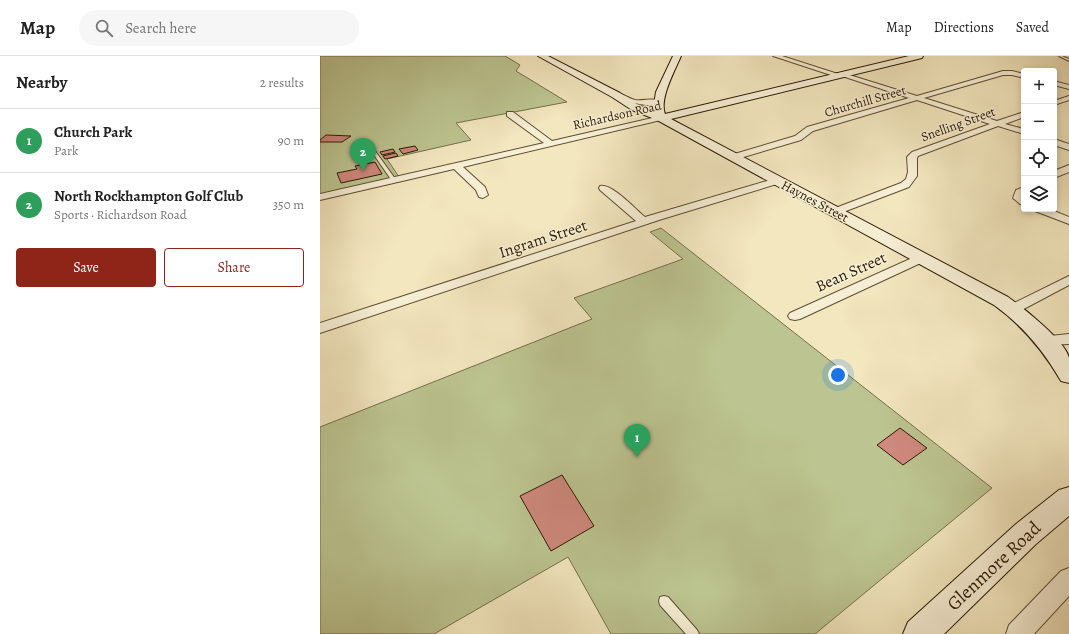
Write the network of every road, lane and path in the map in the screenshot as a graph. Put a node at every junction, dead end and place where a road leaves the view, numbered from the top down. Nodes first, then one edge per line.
1 (542, 56) edge
2 (676, 56) edge
3 (776, 56) edge
4 (918, 56) edge
5 (1060, 56) edge
6 (1069, 60) edge
7 (839, 75) junction
8 (1021, 76) edge
9 (1057, 85) edge
10 (1069, 87) edge
11 (616, 95) junction
12 (658, 98) junction
13 (916, 98) junction
14 (1069, 98) edge
15 (1057, 102) edge
16 (510, 114) dead end
17 (1021, 115) edge
18 (656, 116) junction
19 (997, 124) junction
20 (1021, 131) edge
21 (550, 143) junction
22 (1057, 143) edge
23 (1069, 147) edge
24 (372, 149) dead end
25 (734, 157) junction
26 (456, 165) junction
27 (1069, 168) edge
28 (1057, 174) edge
29 (394, 180) junction
30 (777, 182) junction
31 (604, 188) dead end
32 (1021, 192) edge
33 (483, 195) dead end
34 (320, 197) edge
35 (1021, 200) edge
36 (834, 212) junction
37 (1046, 212) edge
38 (1069, 221) edge
39 (644, 222) junction
40 (921, 258) junction
41 (1069, 280) edge
42 (795, 316) dead end
43 (1021, 316) junction
44 (320, 328) edge
45 (1059, 343) edge
46 (1069, 375) edge
47 (1069, 499) edge
48 (1069, 579) edge
49 (664, 601) dead end
50 (693, 634) edge
51 (921, 634) edge
52 (1018, 634) edge

1 - 11 street, Haynes Street
2 - 12 street
3 - 7 street
4 - 7 street, Richardson Road
5 - 6 lane
7 - 13 street
7 - 18 street, Richardson Road
8 - 13 street, Churchill Street
9 - 10 street
11 - 12 street, Haynes Street
11 - 18 street, Haynes Street
12 - 18 street
13 - 19 street
13 - 25 street, Churchill Street
14 - 15 street
16 - 21 street
17 - 19 street, Snelling Street
18 - 21 street, Richardson Road
18 - 25 street, Haynes Street
19 - 20 street
19 - 36 street, Snelling Street
21 - 26 street, Richardson Road
22 - 23 street
24 - 29 lane
25 - 30 street, Haynes Street
26 - 29 street, Richardson Road
26 - 33 street
27 - 28 street
29 - 34 street, Richardson Road
30 - 36 street, Haynes Street
30 - 39 street, Ingram Street
31 - 39 street
32 - 35 street
36 - 40 street, Haynes Street
37 - 38 street
39 - 44 street, Ingram Street
40 - 42 street, Bean Street
40 - 43 street, Haynes Street
41 - 43 street
43 - 45 street, Haynes Street
45 - 46 street, Haynes Street
47 - 51 street, Glenmore Road
48 - 52 street
49 - 50 lane

